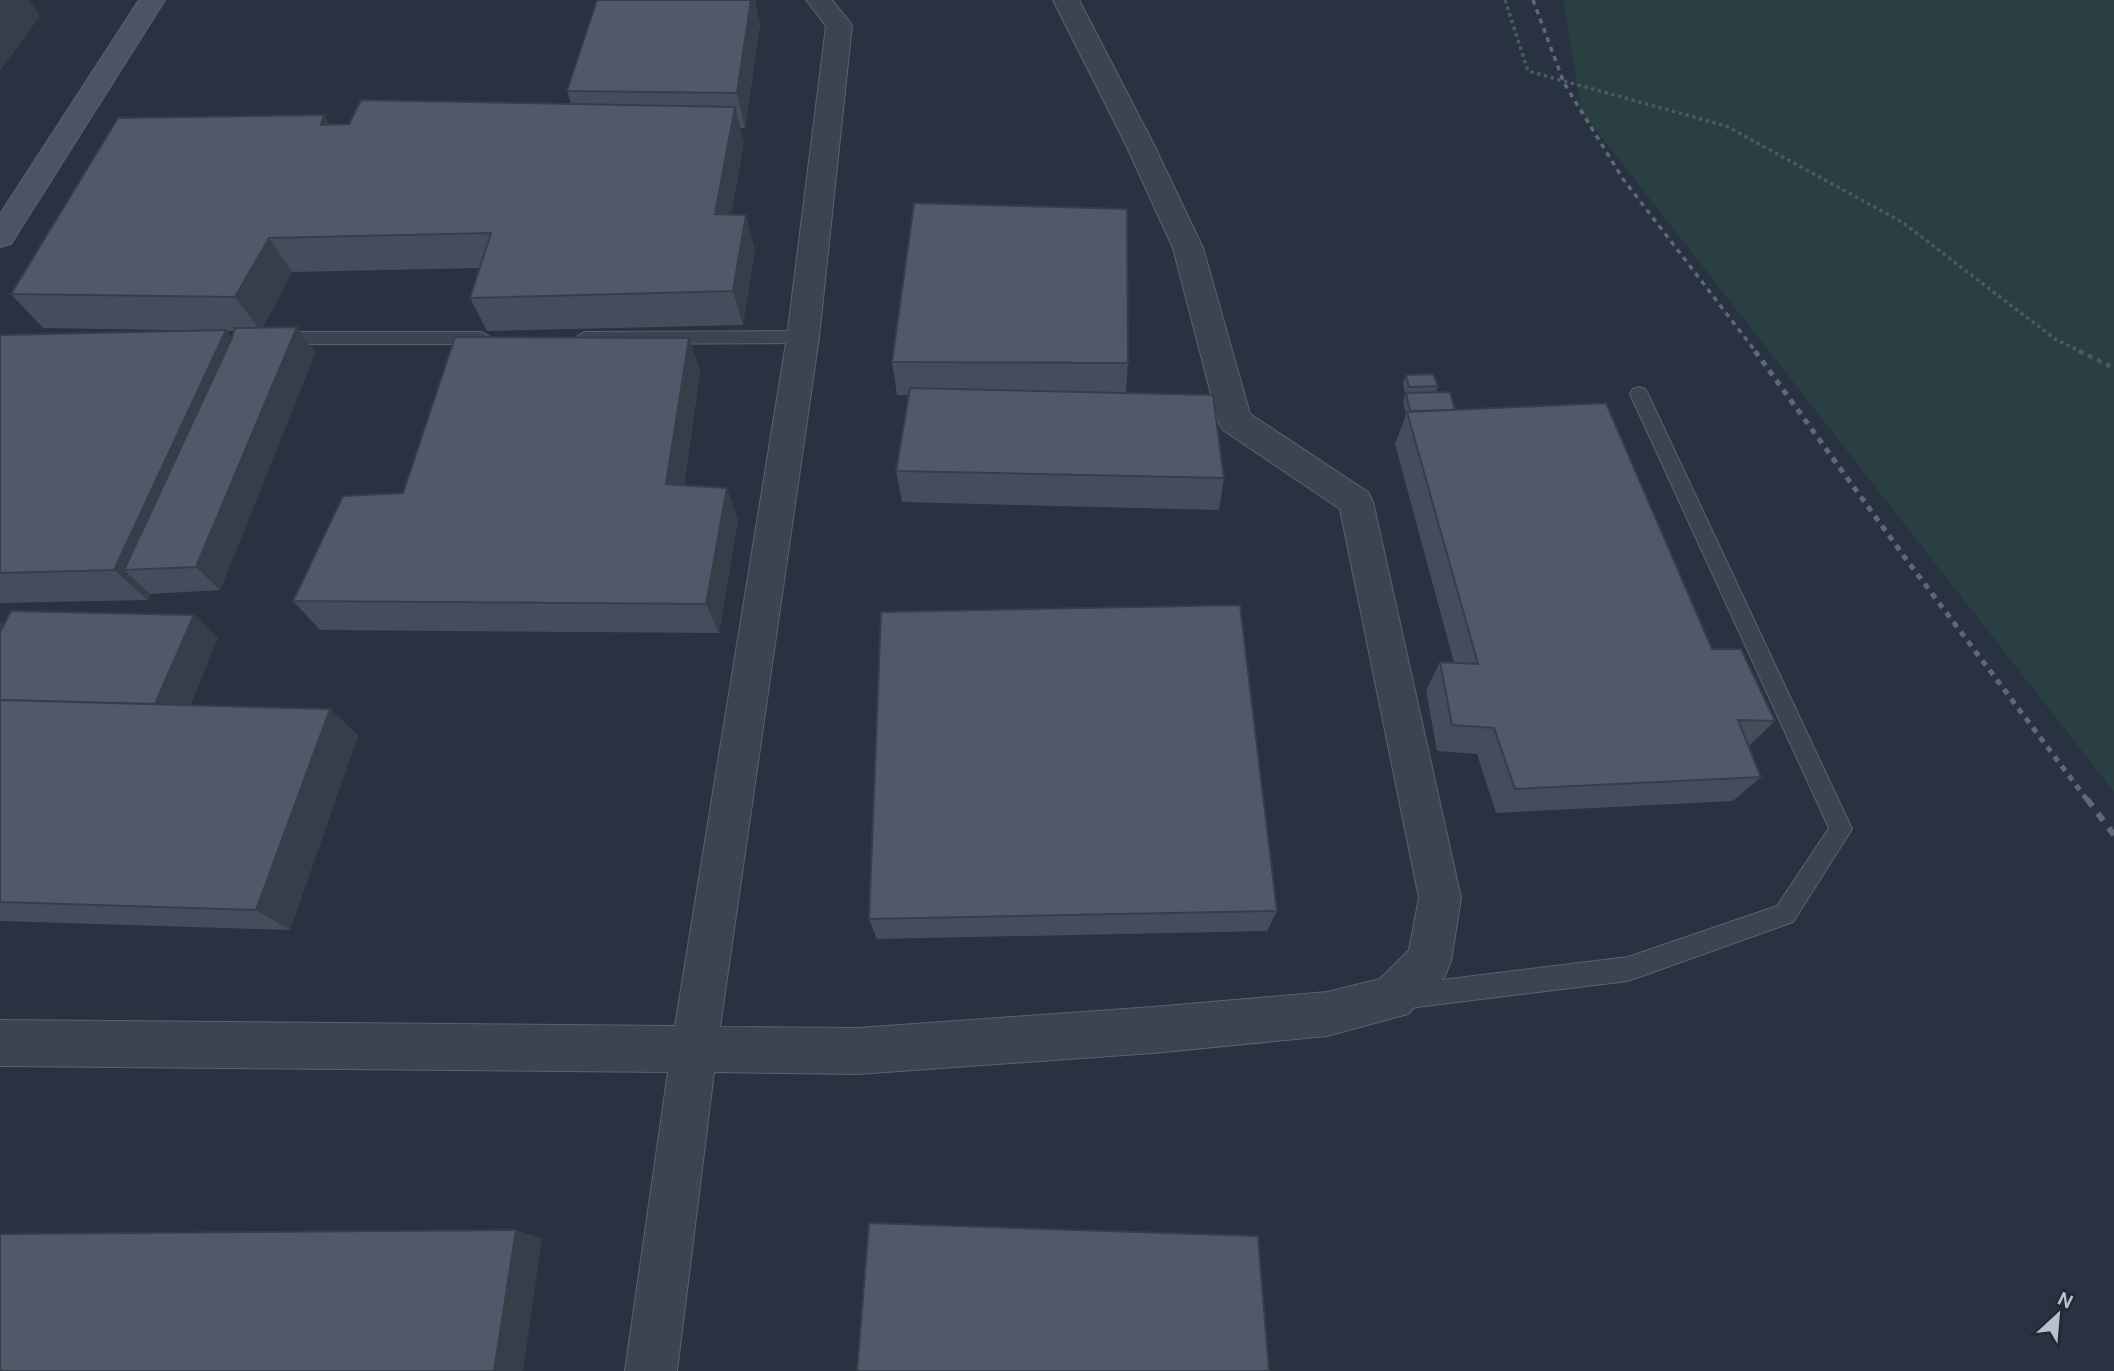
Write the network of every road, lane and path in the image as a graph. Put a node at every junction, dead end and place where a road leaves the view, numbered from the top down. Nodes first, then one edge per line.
1 (152, 0) edge
2 (819, 0) edge
3 (1066, 0) edge
4 (1505, 0) edge
5 (0, 237) edge
6 (803, 337) junction
7 (263, 338) edge
8 (498, 338) edge
9 (568, 338) edge
10 (2114, 368) edge
11 (1639, 394) dead end
12 (1392, 998) junction
13 (0, 1043) edge
14 (694, 1050) junction
15 (651, 1371) edge

1 - 5 street
2 - 6 street
3 - 12 street
4 - 10 path
6 - 9 lane
6 - 14 street
7 - 8 lane
11 - 12 lane
12 - 14 street
13 - 14 street
14 - 15 street

